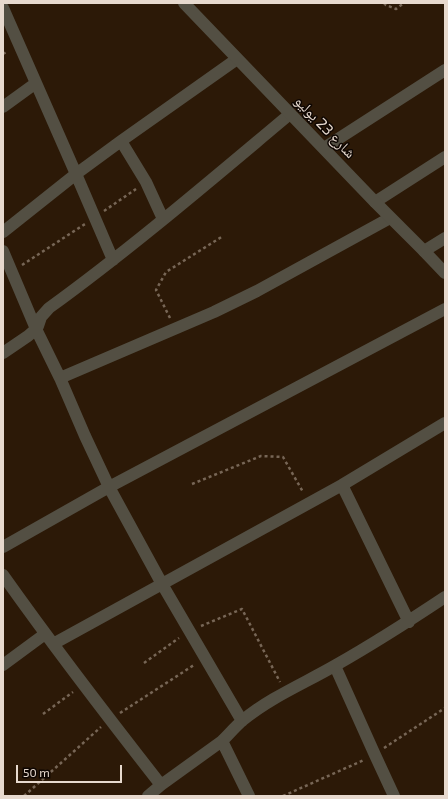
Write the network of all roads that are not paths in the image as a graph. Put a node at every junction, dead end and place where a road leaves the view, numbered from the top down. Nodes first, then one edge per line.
1 (184, 3) edge
2 (3, 8) edge
3 (237, 59) junction
4 (445, 70) edge
5 (36, 83) junction
6 (3, 107) edge
7 (290, 114) junction
8 (121, 141) junction
9 (324, 148) junction
10 (445, 157) edge
11 (76, 174) junction
12 (375, 202) junction
13 (390, 218) junction
14 (163, 219) junction
15 (3, 232) edge
16 (445, 238) edge
17 (3, 251) edge
18 (424, 251) junction
19 (113, 260) junction
20 (445, 273) edge
21 (445, 308) edge
22 (36, 329) junction
23 (3, 353) edge
24 (60, 378) junction
25 (445, 424) edge
26 (342, 485) junction
27 (109, 487) junction
28 (3, 547) edge
29 (3, 575) edge
30 (162, 584) junction
31 (445, 597) edge
32 (409, 622) junction
33 (45, 634) junction
34 (53, 644) junction
35 (3, 665) edge
36 (335, 666) junction
37 (242, 721) junction
38 (222, 742) junction
39 (162, 785) junction
40 (148, 796) edge
41 (249, 796) edge
42 (394, 796) edge

1 - 3 street, شارع 23 يوليو
2 - 5 street
3 - 7 street, شارع 23 يوليو
3 - 8 street
4 - 9 street
5 - 6 street
5 - 11 street
7 - 9 street, شارع 23 يوليو
7 - 14 street
8 - 11 street
8 - 14 street
9 - 12 street, شارع 23 يوليو
10 - 12 street
11 - 15 street
11 - 19 street
12 - 13 street, شارع 23 يوليو
13 - 18 street, شارع 23 يوليو
13 - 24 street
14 - 19 street
16 - 18 street
17 - 22 street
18 - 20 street, شارع 23 يوليو
19 - 22 street
21 - 27 street
22 - 23 street
22 - 24 street
24 - 27 street
25 - 26 street
26 - 30 street
26 - 32 street
27 - 28 street
27 - 30 street
29 - 33 street
30 - 34 street
30 - 37 street
31 - 32 street
32 - 36 street
33 - 34 street
33 - 35 street
34 - 39 street
36 - 37 street
36 - 42 street
37 - 38 street
38 - 39 street
38 - 41 street
39 - 40 street

